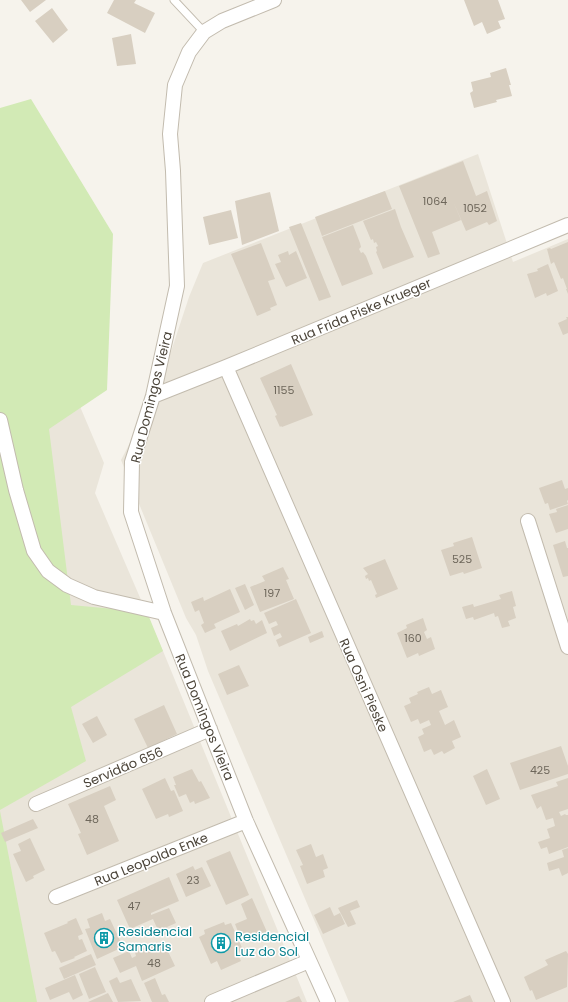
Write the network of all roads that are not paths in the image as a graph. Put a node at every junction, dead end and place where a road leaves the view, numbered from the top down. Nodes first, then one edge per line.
1 (174, 0) edge
2 (274, 0) edge
3 (204, 32) junction
4 (568, 224) edge
5 (226, 367) junction
6 (153, 396) junction
7 (0, 420) edge
8 (528, 521) dead end
9 (164, 613) junction
10 (568, 647) edge
11 (210, 729) junction
12 (36, 804) dead end
13 (246, 820) junction
14 (56, 897) dead end
15 (309, 961) junction
16 (212, 1002) edge
17 (328, 1002) edge
18 (503, 1002) edge

1 - 3 lane
2 - 3 street, Rua Domingos Vieira
3 - 6 street, Rua Domingos Vieira
4 - 5 street, Rua Frida Piske Krueger
5 - 6 street, Rua Frida Piske Krueger
5 - 18 street, Rua Osni Pieske
6 - 9 street, Rua Domingos Vieira
7 - 9 street
8 - 10 street
9 - 11 street, Rua Domingos Vieira
11 - 12 street, Servidão 656
11 - 13 street, Rua Domingos Vieira
13 - 14 street, Rua Leopoldo Enke
13 - 15 street, Rua Domingos Vieira
15 - 16 street
15 - 17 street, Rua Domingos Vieira

